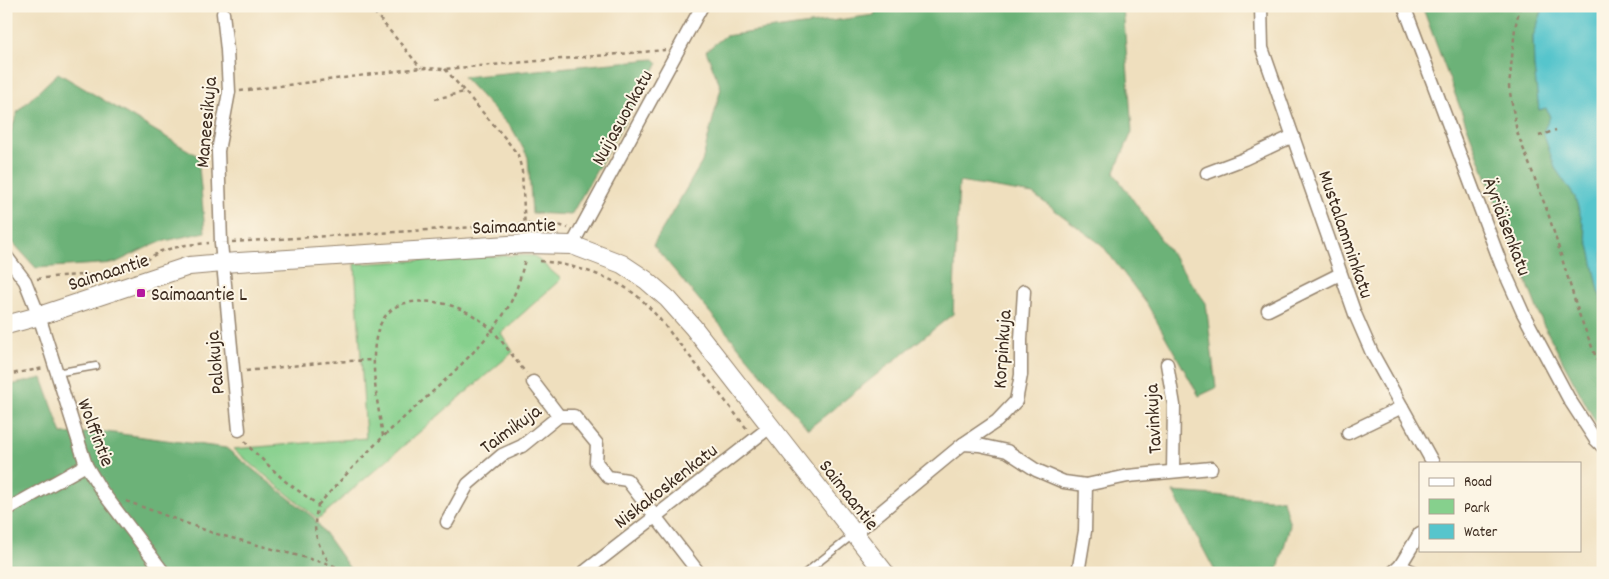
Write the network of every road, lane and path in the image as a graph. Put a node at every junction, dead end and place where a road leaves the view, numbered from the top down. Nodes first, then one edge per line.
1 (369, 6) edge
2 (702, 6) edge
3 (1261, 6) edge
4 (1404, 6) edge
5 (1520, 6) edge
6 (223, 13) dead end
7 (680, 48) junction
8 (420, 68) junction
9 (445, 69) junction
10 (228, 92) junction
11 (464, 92) junction
12 (435, 99) dead end
13 (1556, 130) dead end
14 (1293, 136) junction
15 (1538, 136) dead end
16 (1207, 173) dead end
17 (525, 224) junction
18 (576, 238) junction
19 (220, 243) junction
20 (526, 244) junction
21 (6, 256) edge
22 (535, 260) dead end
23 (223, 263) junction
24 (126, 270) dead end
25 (119, 274) dead end
26 (1340, 274) junction
27 (25, 281) junction
28 (1024, 291) dead end
29 (1268, 310) dead end
30 (39, 316) junction
31 (6, 324) edge
32 (492, 331) junction
33 (374, 360) junction
34 (1167, 364) dead end
35 (96, 366) dead end
36 (55, 370) junction
37 (234, 373) junction
38 (6, 376) edge
39 (1603, 376) edge
40 (533, 382) joint
41 (1402, 408) junction
42 (559, 416) junction
43 (770, 427) junction
44 (239, 430) joint
45 (1348, 433) dead end
46 (383, 437) junction
47 (755, 440) junction
48 (963, 444) junction
49 (1603, 447) edge
50 (1431, 462) edge
51 (86, 465) junction
52 (1211, 468) dead end
53 (1173, 471) junction
54 (1086, 485) junction
55 (101, 490) junction
56 (318, 504) junction
57 (6, 510) edge
58 (655, 516) junction
59 (447, 522) dead end
60 (854, 534) junction
61 (1419, 534) edge
62 (330, 564) junction
63 (335, 566) junction
64 (1396, 569) edge
65 (164, 573) edge
66 (340, 573) edge
67 (352, 573) edge
68 (583, 573) edge
69 (699, 573) edge
70 (805, 573) edge
71 (885, 573) edge
72 (1078, 573) edge
73 (1416, 573) edge

1 - 8 path
2 - 7 street, Nuijasuonkatu
3 - 14 street, Mustalamminkatu
4 - 49 street, Äyriäisenkatu
5 - 39 path
6 - 10 street, Maneesikuja
7 - 9 path
7 - 18 street, Nuijasuonkatu
8 - 9 path
8 - 10 path
9 - 11 path
10 - 19 street, Maneesikuja
11 - 12 path
11 - 17 path
13 - 15 path
14 - 16 street
14 - 26 street, Mustalamminkatu
17 - 18 path
17 - 19 path
18 - 20 street, Saimaantie
18 - 43 street, Saimaantie
19 - 23 street, Maneesikuja
19 - 24 path
20 - 23 street, Saimaantie
20 - 32 path
21 - 27 street, Wolffintie
22 - 47 path
23 - 30 street, Saimaantie
23 - 37 street, Palokuja
25 - 27 path
26 - 29 street
26 - 41 street, Mustalamminkatu
27 - 30 street, Wolffintie
28 - 48 street, Korpinkuja
30 - 31 street, Saimaantie
30 - 36 street, Wolffintie
32 - 33 path
32 - 40 path
32 - 46 path
33 - 37 path
33 - 46 path
34 - 53 street, Tavinkuja
35 - 36 lane
36 - 38 path
36 - 51 street, Wolffintie
37 - 44 street, Palokuja
40 - 42 street
41 - 45 street
41 - 50 street, Mustalamminkatu
42 - 58 street, Taimikuja
42 - 59 street, Taimikuja
43 - 47 street, Niskakoskenkatu
43 - 60 street, Saimaantie
44 - 56 path
46 - 56 path
47 - 58 street, Niskakoskenkatu
48 - 54 street
48 - 60 street, Korpinkuja
51 - 55 street, Wolffintie
51 - 57 street
52 - 53 street
53 - 54 street
54 - 72 street
55 - 62 path
55 - 65 street, Wolffintie
56 - 62 path
58 - 68 street, Niskakoskenkatu
58 - 69 street
60 - 70 lane
60 - 71 street, Saimaantie
61 - 64 street
62 - 63 path
63 - 66 path
63 - 67 path
64 - 73 street

